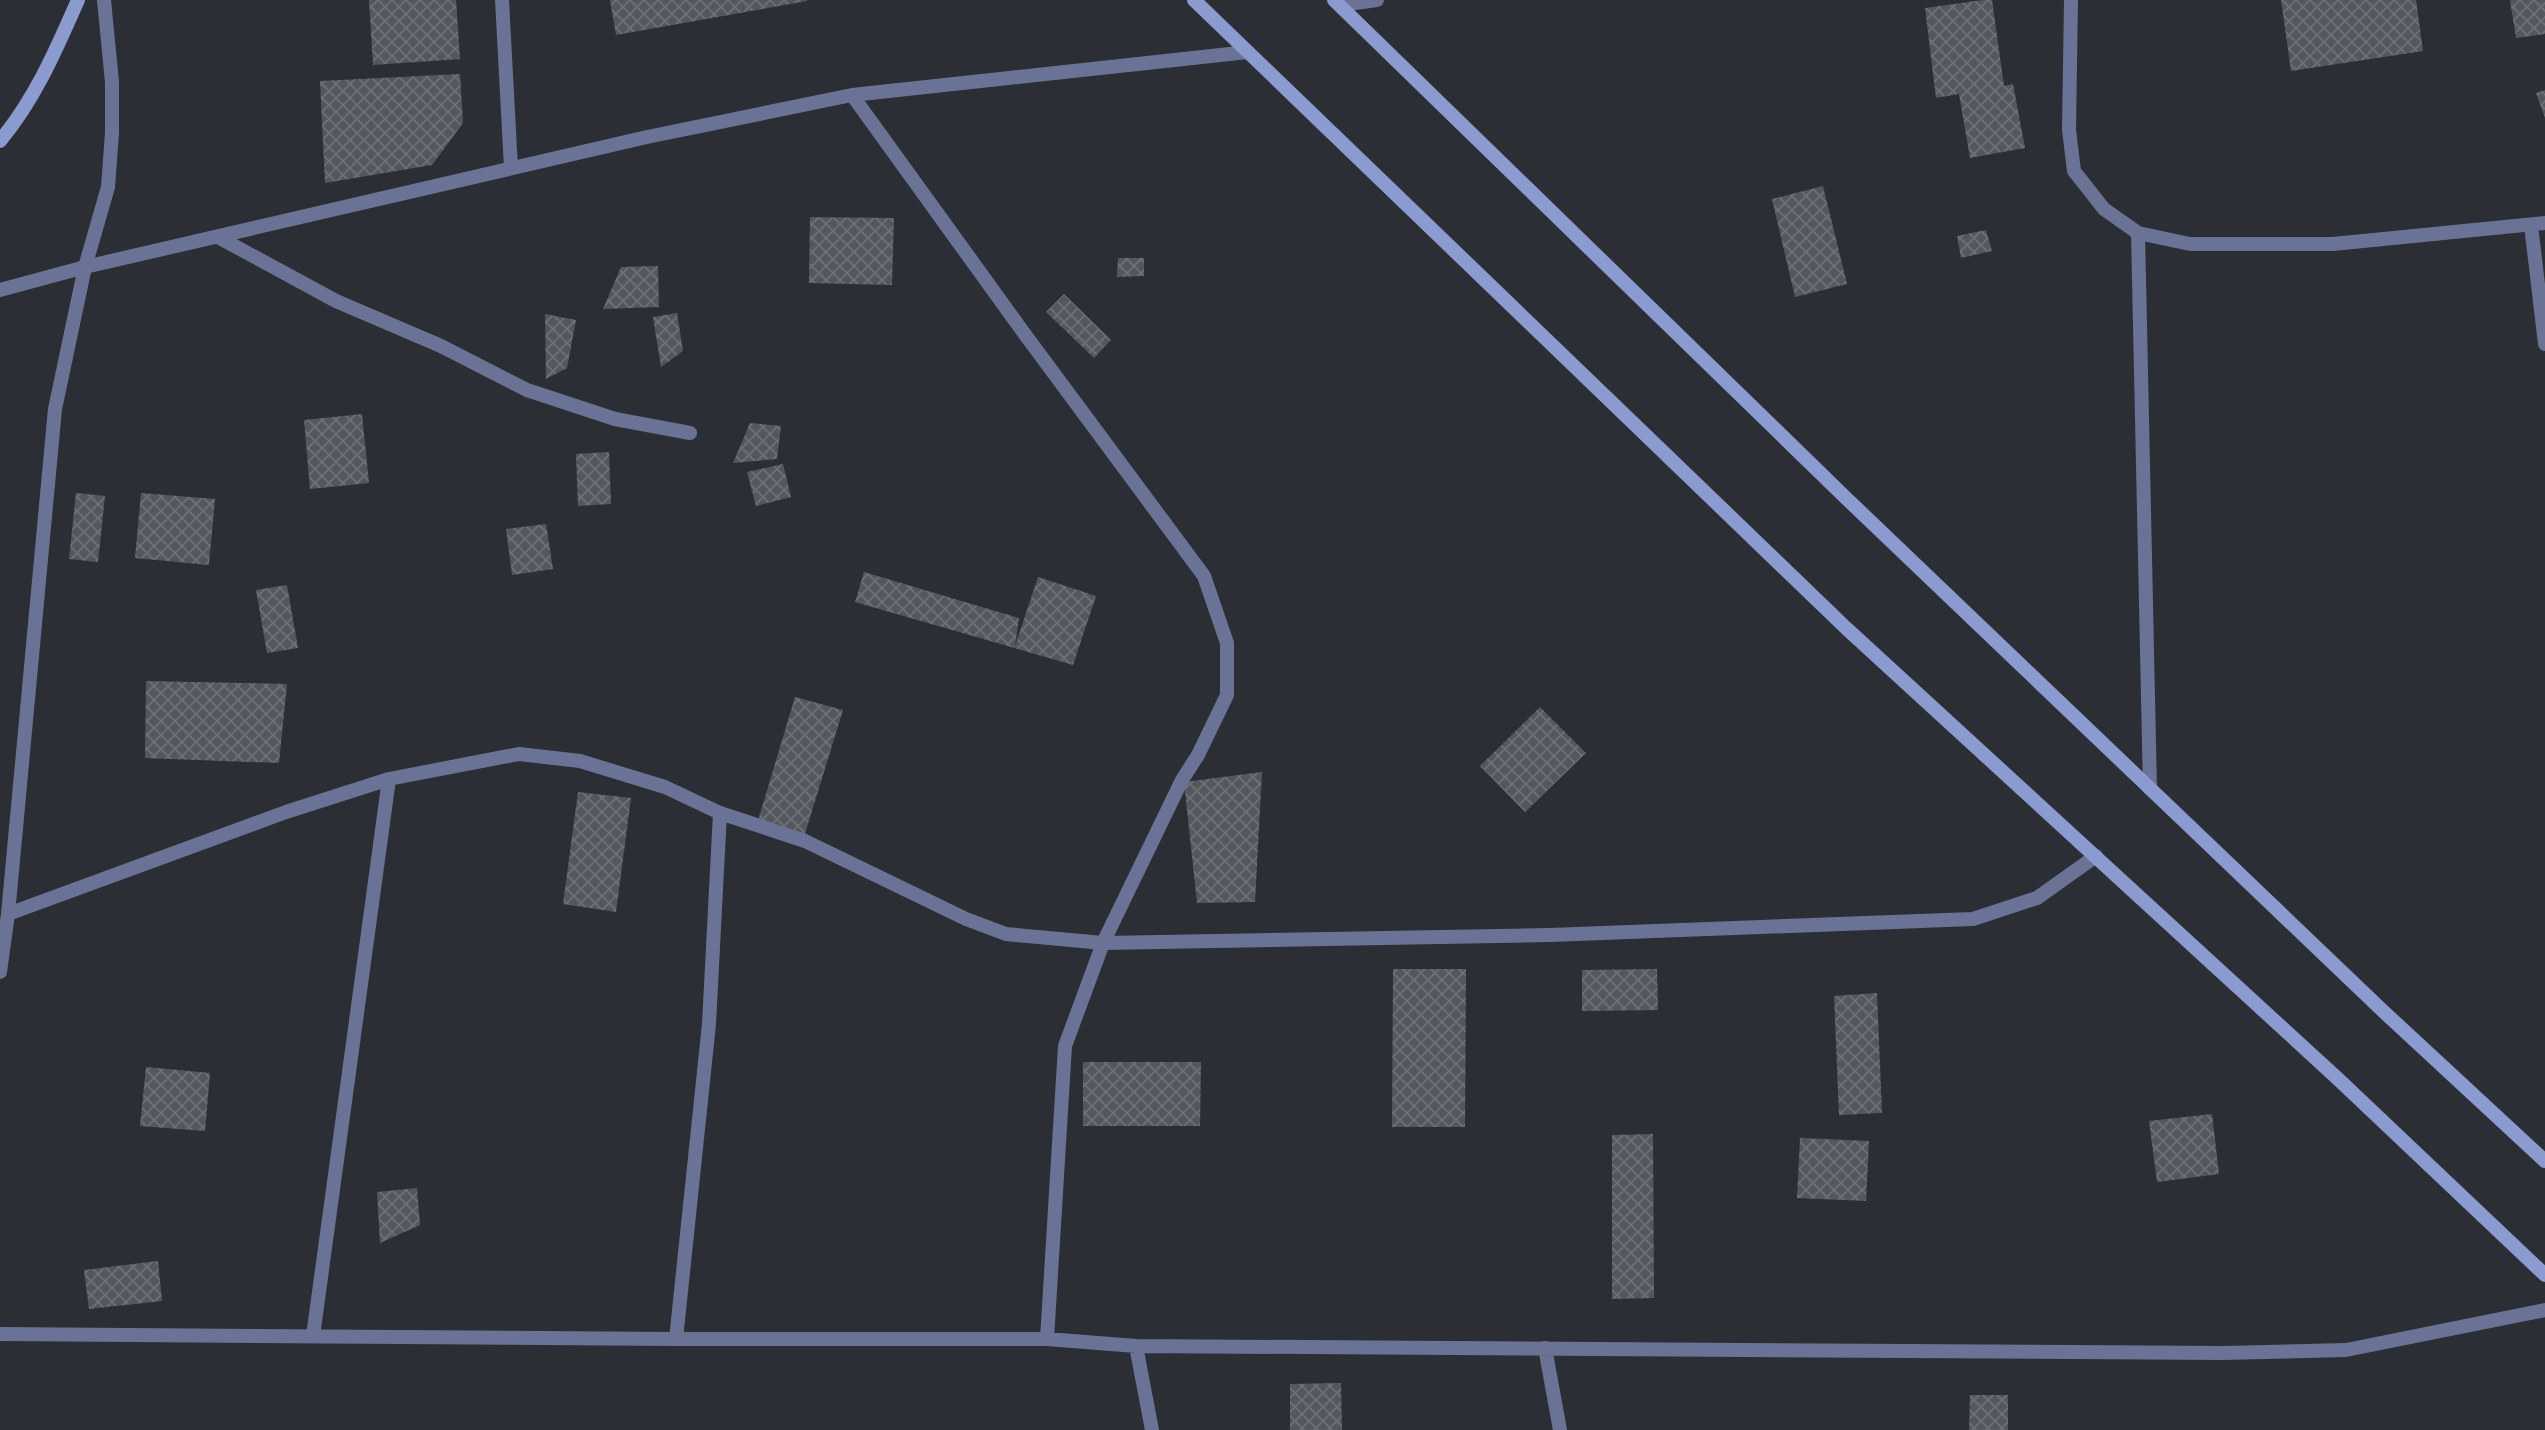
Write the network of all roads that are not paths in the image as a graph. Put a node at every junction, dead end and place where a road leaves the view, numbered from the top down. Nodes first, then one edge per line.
1 (78, 0) edge
2 (104, 0) edge
3 (502, 0) edge
4 (1194, 0) edge
5 (1377, 0) edge
6 (2071, 0) edge
7 (1337, 3) edge
8 (1248, 52) junction
9 (852, 95) junction
10 (0, 141) edge
11 (511, 168) junction
12 (2538, 224) edge
13 (2138, 233) junction
14 (218, 237) junction
15 (85, 267) junction
16 (0, 290) edge
17 (2545, 344) edge
18 (690, 433) dead end
19 (389, 779) junction
20 (2150, 789) junction
21 (720, 813) junction
22 (2095, 856) junction
23 (8, 914) junction
24 (1103, 943) junction
25 (0, 972) edge
26 (2545, 1161) edge
27 (2545, 1275) edge
28 (2545, 1310) edge
29 (0, 1334) edge
30 (313, 1336) junction
31 (676, 1339) junction
32 (1047, 1339) junction
33 (1136, 1346) junction
34 (1545, 1348) junction
35 (1152, 1430) edge
36 (1560, 1430) edge

1 - 10 main road
2 - 15 street
3 - 11 street
4 - 8 main road
5 - 7 street
6 - 13 street
7 - 20 main road
8 - 9 street
8 - 22 main road
9 - 11 street
9 - 24 street
11 - 14 street
12 - 13 street
12 - 17 street
13 - 20 street
14 - 15 street
14 - 18 street
15 - 16 street
15 - 23 street
19 - 21 street
19 - 23 street
19 - 30 street
20 - 26 main road
21 - 24 street
21 - 31 street
22 - 24 street
22 - 27 main road
23 - 25 street
24 - 32 street
28 - 34 street
29 - 30 street
30 - 31 street
31 - 32 street
32 - 33 street
33 - 34 street
33 - 35 street
34 - 36 street

